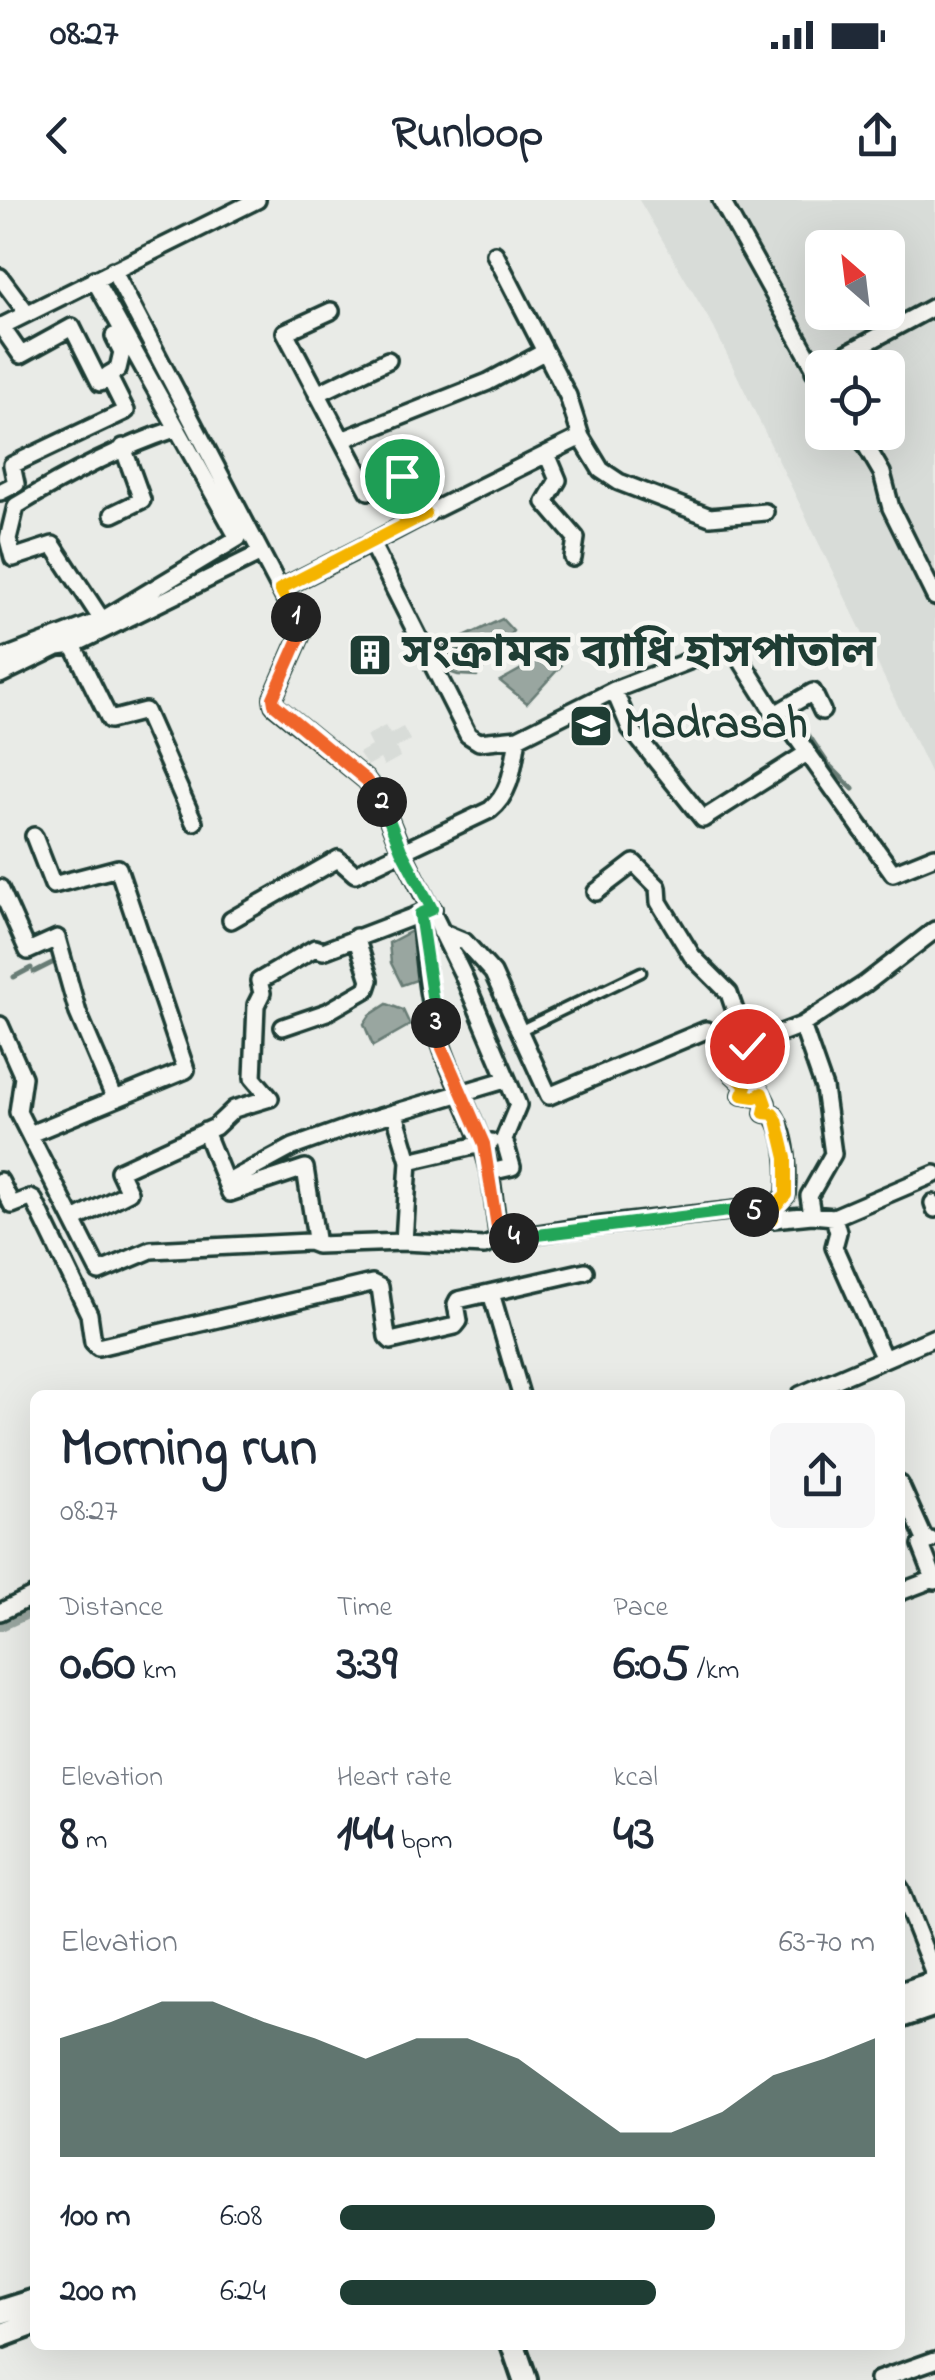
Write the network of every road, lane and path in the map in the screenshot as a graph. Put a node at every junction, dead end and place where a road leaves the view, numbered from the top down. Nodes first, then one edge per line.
1 (256, 200) edge
2 (721, 200) edge
3 (495, 254) dead end
4 (113, 270) junction
5 (0, 277) edge
6 (94, 279) junction
7 (935, 306) edge
8 (331, 311) dead end
9 (27, 313) junction
10 (1, 326) edge
11 (112, 334) dead end
12 (861, 350) edge
13 (544, 352) junction
14 (805, 352) edge
15 (388, 360) dead end
16 (110, 378) junction
17 (318, 394) junction
18 (176, 429) junction
19 (582, 436) junction
20 (342, 440) junction
21 (123, 447) junction
22 (869, 450) edge
23 (547, 454) junction
24 (0, 492) edge
25 (765, 512) dead end
26 (113, 514) dead end
27 (426, 514) junction
28 (372, 543) junction
29 (261, 552) junction
30 (572, 558) dead end
31 (280, 589) junction
32 (935, 597) edge
33 (102, 620) junction
34 (73, 645) junction
35 (0, 659) edge
36 (0, 675) edge
37 (614, 690) junction
38 (822, 710) dead end
39 (775, 714) junction
40 (518, 738) junction
41 (807, 753) junction
42 (194, 822) dead end
43 (34, 836) dead end
44 (401, 850) junction
45 (935, 856) edge
46 (0, 888) edge
47 (596, 892) dead end
48 (426, 911) junction
49 (231, 920) dead end
50 (935, 930) edge
51 (440, 932) junction
52 (356, 937) junction
53 (641, 972) dead end
54 (802, 1024) junction
55 (0, 1026) edge
56 (283, 1027) dead end
57 (706, 1030) dead end
58 (518, 1031) junction
59 (747, 1046) junction
60 (506, 1080) junction
61 (462, 1094) junction
62 (114, 1096) junction
63 (395, 1114) junction
64 (205, 1132) junction
65 (30, 1134) junction
66 (504, 1139) junction
67 (484, 1144) junction
68 (409, 1160) junction
69 (490, 1172) junction
70 (935, 1174) edge
71 (0, 1181) edge
72 (226, 1182) junction
73 (812, 1215) junction
74 (834, 1217) junction
75 (773, 1218) junction
76 (74, 1220) junction
77 (499, 1240) junction
78 (404, 1242) junction
79 (317, 1245) junction
80 (585, 1271) dead end
81 (491, 1293) junction
82 (935, 1338) edge
83 (884, 1360) junction
84 (520, 1390) edge
85 (812, 1390) edge
86 (905, 1493) edge
87 (930, 1540) edge
88 (934, 1580) edge
89 (905, 1590) edge
90 (30, 1597) edge
91 (0, 1612) edge
92 (905, 1901) edge
93 (935, 1980) edge
94 (905, 1993) edge
95 (935, 2004) edge
96 (905, 2014) edge
97 (30, 2302) edge
98 (0, 2312) edge
99 (30, 2325) edge
100 (0, 2336) edge
101 (515, 2350) edge
102 (935, 2360) edge
103 (525, 2380) edge
104 (878, 2380) edge

1 - 4 street
2 - 14 street
3 - 13 street
4 - 6 street
4 - 29 street
5 - 9 street
6 - 9 street
6 - 18 street
7 - 12 street
8 - 17 street
9 - 10 street
10 - 16 street
11 - 16 street
13 - 19 street
13 - 20 street
15 - 17 street
16 - 24 street
17 - 20 street
18 - 21 street
18 - 33 street
19 - 23 street
19 - 25 street
20 - 27 street
21 - 26 street
21 - 33 street
22 - 32 street
23 - 27 street
23 - 30 street
27 - 28 street
28 - 31 street
28 - 40 street
29 - 31 street
29 - 34 street
31 - 44 street
33 - 35 street
34 - 36 street
34 - 42 street
37 - 39 street
37 - 40 street
37 - 41 street
38 - 39 street
39 - 41 street
40 - 44 street
41 - 45 street
43 - 62 street
44 - 48 street
44 - 49 street
46 - 62 street
47 - 59 street
48 - 51 street
48 - 52 street
48 - 61 street
50 - 54 street
51 - 58 street
51 - 60 street
52 - 56 street
52 - 64 street
53 - 58 lane
54 - 59 street
54 - 73 street
55 - 65 street
57 - 58 street
59 - 75 street
60 - 61 street
60 - 66 street
61 - 63 street
61 - 67 street
62 - 65 street
63 - 68 street
63 - 72 street
64 - 72 street
64 - 76 street
65 - 76 street
66 - 67 street
66 - 69 street
67 - 68 street
67 - 69 street
68 - 78 street
69 - 77 street
70 - 74 street
71 - 81 street
72 - 79 street
73 - 74 street
73 - 75 street
74 - 83 street
75 - 77 street
76 - 79 street
77 - 78 street
78 - 79 street
80 - 81 street
81 - 84 street
82 - 83 street
83 - 85 street
86 - 87 street
87 - 88 street
88 - 89 street
90 - 91 street
92 - 93 street
93 - 94 main road
95 - 96 main road
97 - 98 main road
99 - 100 main road
101 - 103 main road
102 - 104 street

